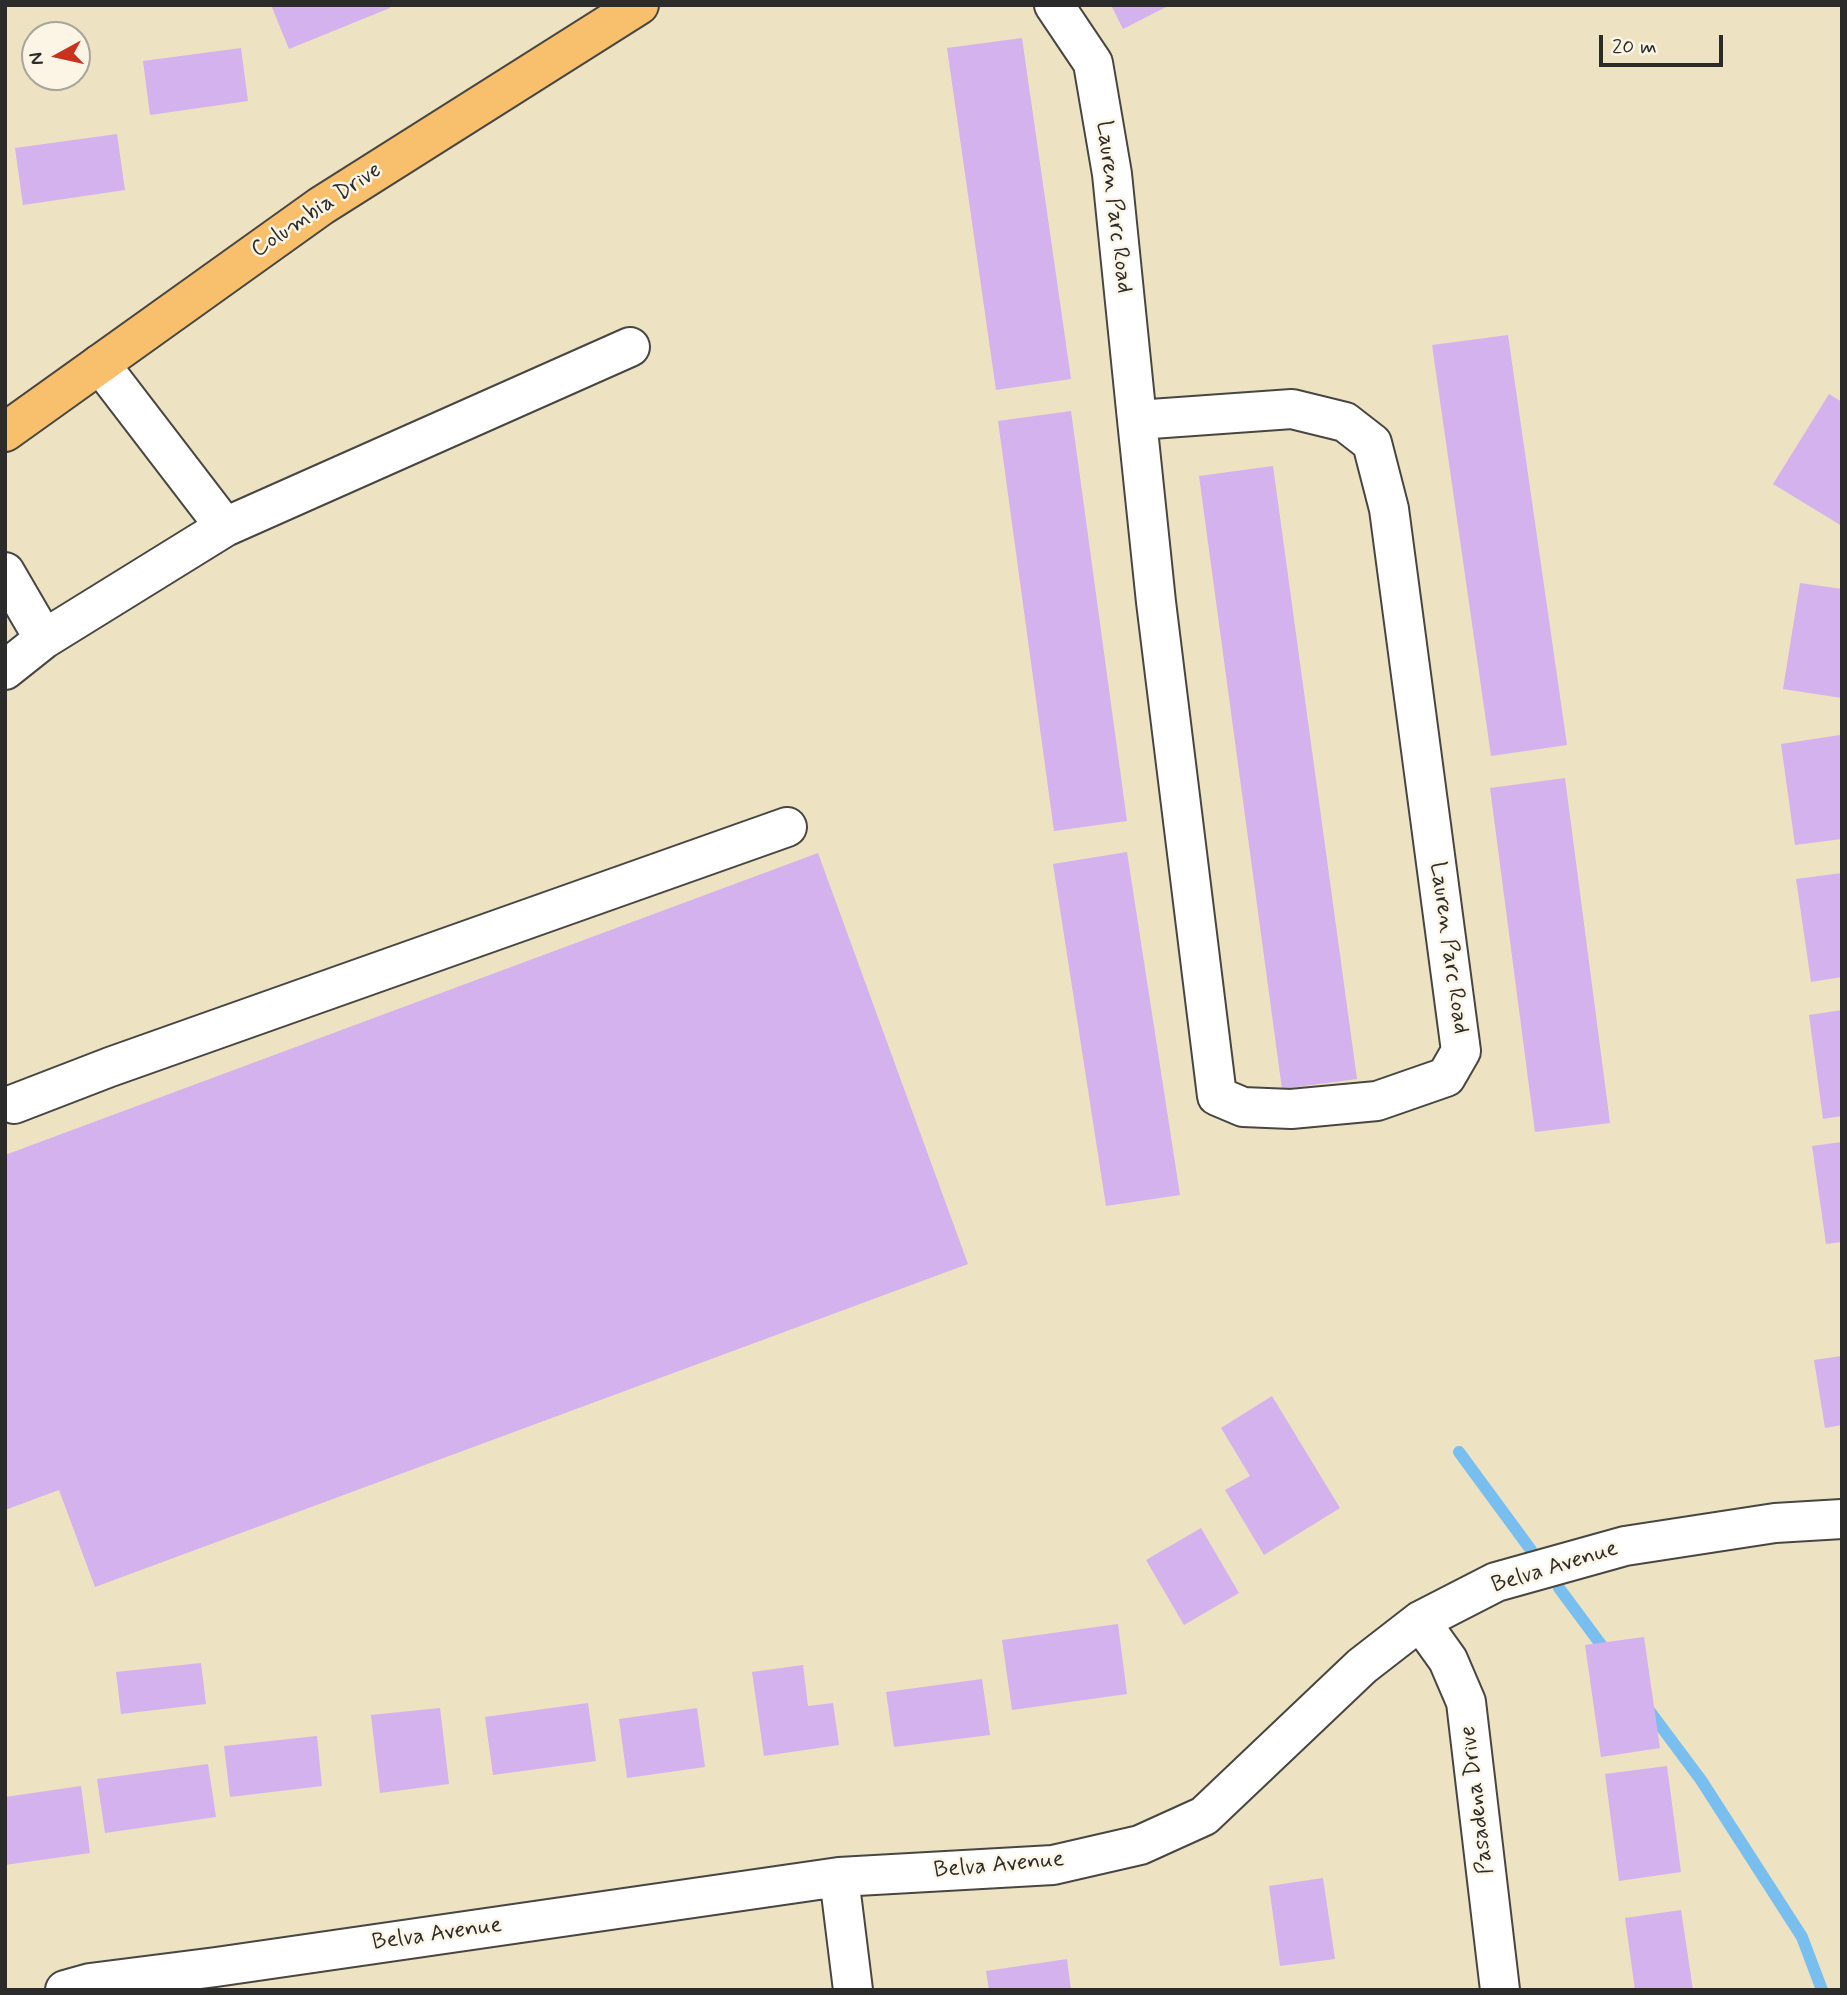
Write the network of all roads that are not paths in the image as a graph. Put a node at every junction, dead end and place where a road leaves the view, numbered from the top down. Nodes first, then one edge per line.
1 (1054, 5) edge
2 (619, 11) edge
3 (630, 347) dead end
4 (100, 364) junction
5 (1137, 421) junction
6 (5, 432) edge
7 (225, 527) junction
8 (5, 572) edge
9 (44, 639) junction
10 (5, 670) edge
11 (787, 827) dead end
12 (13, 1104) dead end
13 (1842, 1520) edge
14 (1420, 1621) junction
15 (839, 1877) junction
16 (218, 1979) edge
17 (65, 1990) edge
18 (853, 1990) edge
19 (1500, 1990) edge

1 - 5 street, Lauren Parc Road
2 - 4 main road, Columbia Drive
3 - 7 street
4 - 6 main road, Columbia Drive
4 - 7 street
5 - 5 street, Lauren Parc Road
7 - 9 street
8 - 9 street
9 - 10 street
11 - 12 street
13 - 14 street, Belva Avenue
14 - 15 street, Belva Avenue
14 - 19 street, Pasadena Drive
15 - 16 street, Belva Avenue
15 - 18 street
16 - 17 street, Belva Avenue

